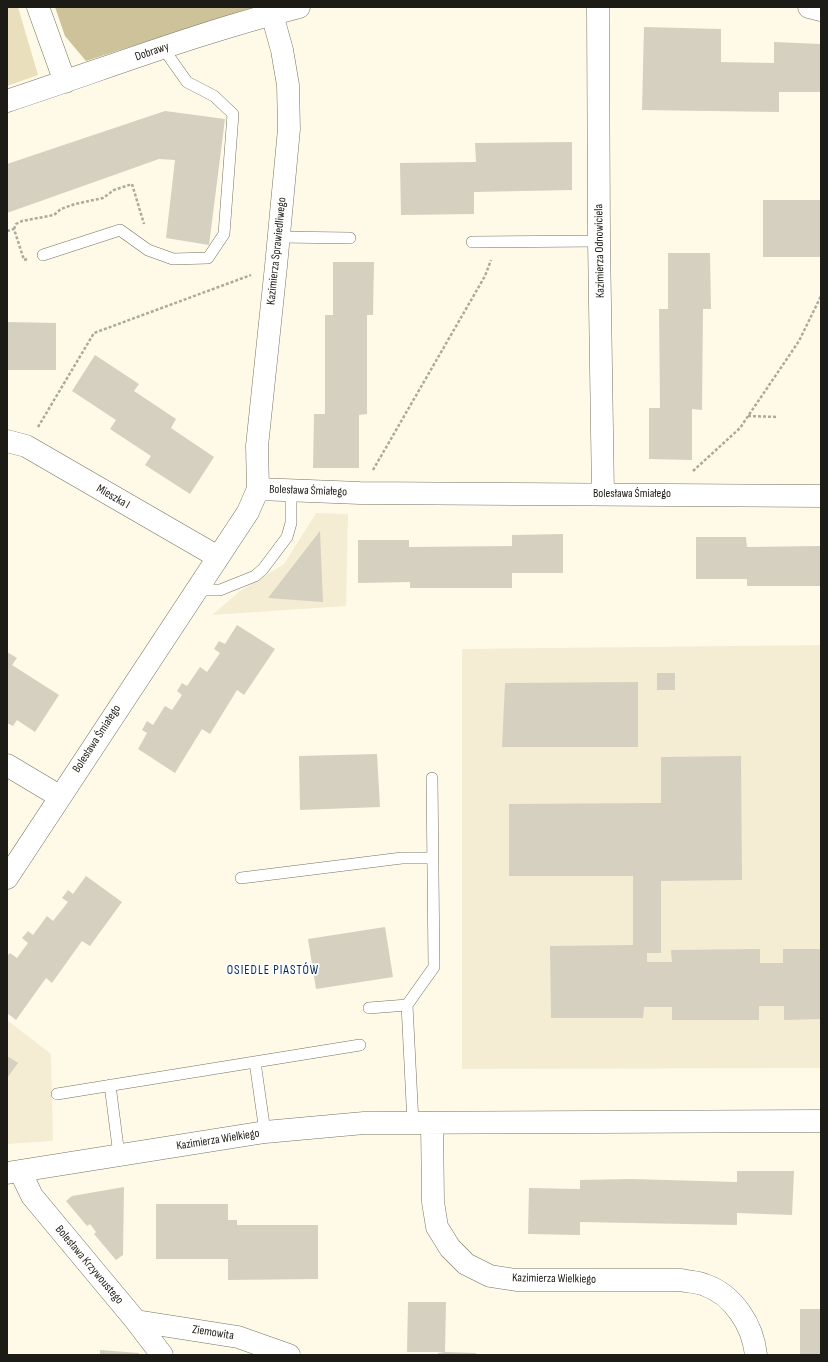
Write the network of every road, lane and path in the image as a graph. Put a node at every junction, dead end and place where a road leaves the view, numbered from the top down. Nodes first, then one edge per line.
1 (38, 7) edge
2 (299, 7) edge
3 (598, 7) edge
4 (809, 7) edge
5 (821, 10) edge
6 (272, 14) junction
7 (163, 48) junction
8 (65, 82) junction
9 (7, 101) edge
10 (14, 229) junction
11 (7, 231) edge
12 (279, 237) junction
13 (350, 238) dead end
14 (599, 241) junction
15 (472, 242) dead end
16 (499, 242) junction
17 (148, 250) junction
18 (43, 255) joint
19 (276, 266) junction
20 (821, 296) edge
21 (748, 416) junction
22 (778, 417) dead end
23 (17, 443) edge
24 (258, 489) junction
25 (291, 490) junction
26 (360, 493) junction
27 (603, 494) junction
28 (672, 494) junction
29 (821, 496) edge
30 (218, 557) junction
31 (196, 590) junction
32 (7, 765) edge
33 (432, 778) dead end
34 (60, 796) junction
35 (433, 858) junction
36 (7, 878) edge
37 (241, 878) dead end
38 (407, 1005) junction
39 (369, 1008) dead end
40 (360, 1045) dead end
41 (255, 1062) junction
42 (110, 1085) junction
43 (57, 1094) dead end
44 (821, 1121) edge
45 (422, 1123) junction
46 (265, 1132) junction
47 (119, 1156) junction
48 (13, 1172) edge
49 (136, 1321) junction
50 (162, 1355) edge
51 (289, 1355) edge
52 (756, 1355) edge

1 - 8 street
2 - 6 street, Dobrawy
3 - 14 street, Kazimierza Odnowiciela
4 - 5 street
6 - 7 street, Dobrawy
6 - 12 street, Kazimierza Sprawiedliwego
7 - 8 street, Dobrawy
7 - 17 lane
8 - 9 street, Dobrawy
10 - 11 path
10 - 17 path
10 - 18 path
12 - 13 lane
12 - 19 street, Kazimierza Sprawiedliwego
14 - 16 lane
14 - 27 street, Kazimierza Odnowiciela
15 - 16 lane
16 - 26 path
17 - 18 lane
19 - 23 path
19 - 24 street, Kazimierza Sprawiedliwego
20 - 21 path
21 - 22 path
21 - 28 path
23 - 30 street, Mieszka I
24 - 25 street, Bolesława Śmiałego
24 - 30 street, Bolesława Śmiałego
25 - 26 street, Bolesława Śmiałego
25 - 31 lane
26 - 27 street, Bolesława Śmiałego
27 - 28 street, Bolesława Śmiałego
28 - 29 street, Bolesława Śmiałego
30 - 31 street, Bolesława Śmiałego
31 - 34 street, Bolesława Śmiałego
32 - 34 street
33 - 35 lane
34 - 36 street, Bolesława Śmiałego
35 - 37 lane
35 - 38 lane
38 - 39 lane
38 - 45 lane
40 - 41 lane
41 - 42 lane
41 - 46 lane
42 - 43 lane
42 - 47 lane
44 - 45 street, Kazimierza Wielkiego
45 - 46 street, Kazimierza Wielkiego
45 - 52 street, Kazimierza Wielkiego
46 - 47 street, Kazimierza Wielkiego
47 - 48 street, Kazimierza Wielkiego
48 - 49 street, Bolesława Krzywoustego
49 - 50 street, Bolesława Krzywoustego
49 - 51 street, Ziemowita

